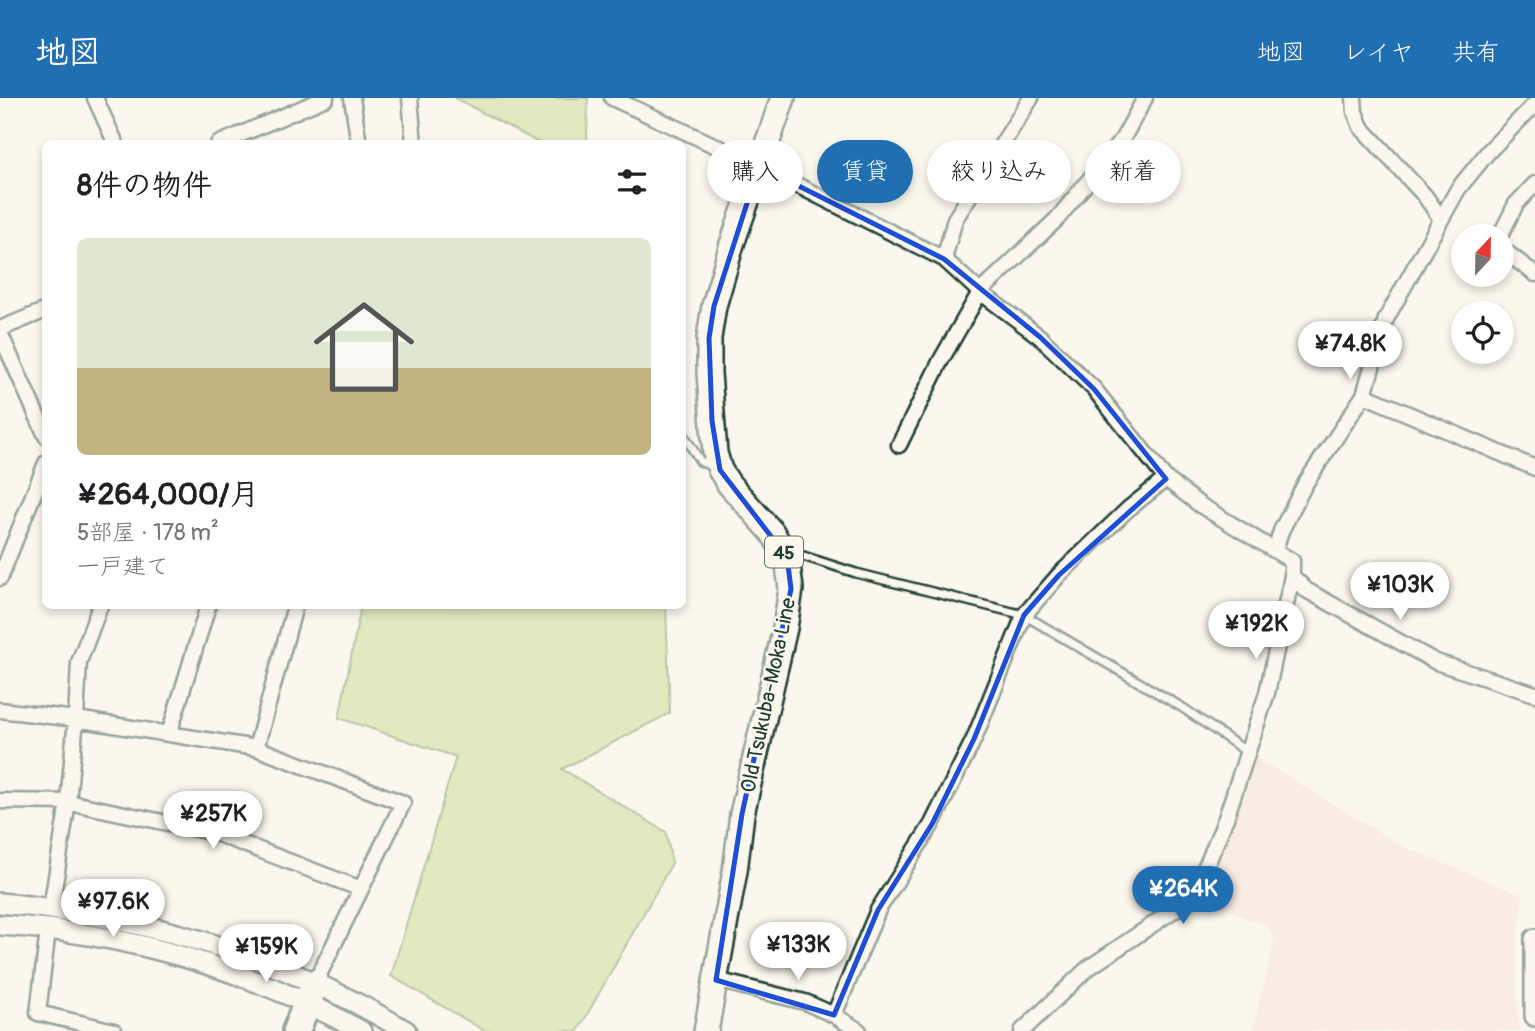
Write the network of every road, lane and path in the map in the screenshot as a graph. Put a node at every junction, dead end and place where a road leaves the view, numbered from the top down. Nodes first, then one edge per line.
1 (95, 98) edge
2 (326, 98) edge
3 (352, 98) edge
4 (410, 98) edge
5 (612, 98) edge
6 (783, 98) edge
7 (1031, 98) edge
8 (1145, 98) edge
9 (1353, 98) edge
10 (1535, 104) edge
11 (114, 140) edge
12 (227, 140) edge
13 (358, 140) edge
14 (414, 140) edge
15 (768, 140) edge
16 (707, 142) edge
17 (1535, 184) edge
18 (803, 188) edge
19 (746, 203) edge
20 (1441, 219) junction
21 (1506, 224) edge
22 (1514, 258) edge
23 (944, 259) junction
24 (1535, 274) edge
25 (980, 292) junction
26 (42, 312) edge
27 (0, 331) edge
28 (1364, 395) junction
29 (42, 427) edge
30 (686, 438) edge
31 (899, 445) dead end
32 (1535, 468) edge
33 (720, 470) junction
34 (42, 473) edge
35 (1166, 479) junction
36 (1275, 550) junction
37 (787, 556) junction
38 (1292, 576) junction
39 (0, 578) edge
40 (99, 609) edge
41 (207, 609) edge
42 (294, 609) edge
43 (1024, 615) junction
44 (1535, 694) edge
45 (0, 710) edge
46 (76, 719) junction
47 (169, 734) junction
48 (256, 748) junction
49 (1247, 753) junction
50 (0, 801) edge
51 (68, 802) junction
52 (361, 889) junction
53 (0, 903) edge
54 (51, 908) junction
55 (0, 925) edge
56 (48, 930) junction
57 (1535, 939) edge
58 (716, 979) junction
59 (311, 993) junction
60 (834, 1014) junction
61 (1535, 1016) edge
62 (114, 1031) edge
63 (296, 1031) edge
64 (361, 1031) edge
65 (406, 1031) edge
66 (706, 1031) edge
67 (859, 1031) edge
68 (1023, 1031) edge

1 - 11 street
2 - 12 street
3 - 13 street
4 - 14 street
5 - 16 street
6 - 15 main road, Old Tsukuba-Moka Line / 45
7 - 23 street
8 - 25 street
9 - 20 street
10 - 20 street
17 - 21 street
18 - 23 street
19 - 33 main road, Old Tsukuba-Moka Line / 45
20 - 28 street
22 - 24 street
23 - 25 street
25 - 31 street
25 - 35 street
26 - 27 street
27 - 29 street
28 - 32 street
28 - 36 street
30 - 33 lane
33 - 37 main road, Old Tsukuba-Moka Line / 45
34 - 39 street
35 - 36 street
35 - 43 street
36 - 38 street
37 - 43 lane
37 - 58 main road, Old Tsukuba-Moka Line / 45
38 - 44 street
38 - 49 street
40 - 46 street
41 - 47 street
42 - 48 street
43 - 49 lane
43 - 60 street
45 - 46 street
46 - 47 street
46 - 51 street
47 - 48 street
48 - 52 street
49 - 68 street
50 - 51 street
51 - 52 street
51 - 54 street
52 - 59 street
53 - 54 main road
54 - 59 main road
55 - 56 main road
56 - 59 main road
56 - 62 street
57 - 61 main road
58 - 60 street
58 - 66 main road, Old Tsukuba-Moka Line / 45
59 - 63 highway
59 - 64 main road
59 - 65 main road
60 - 67 street

